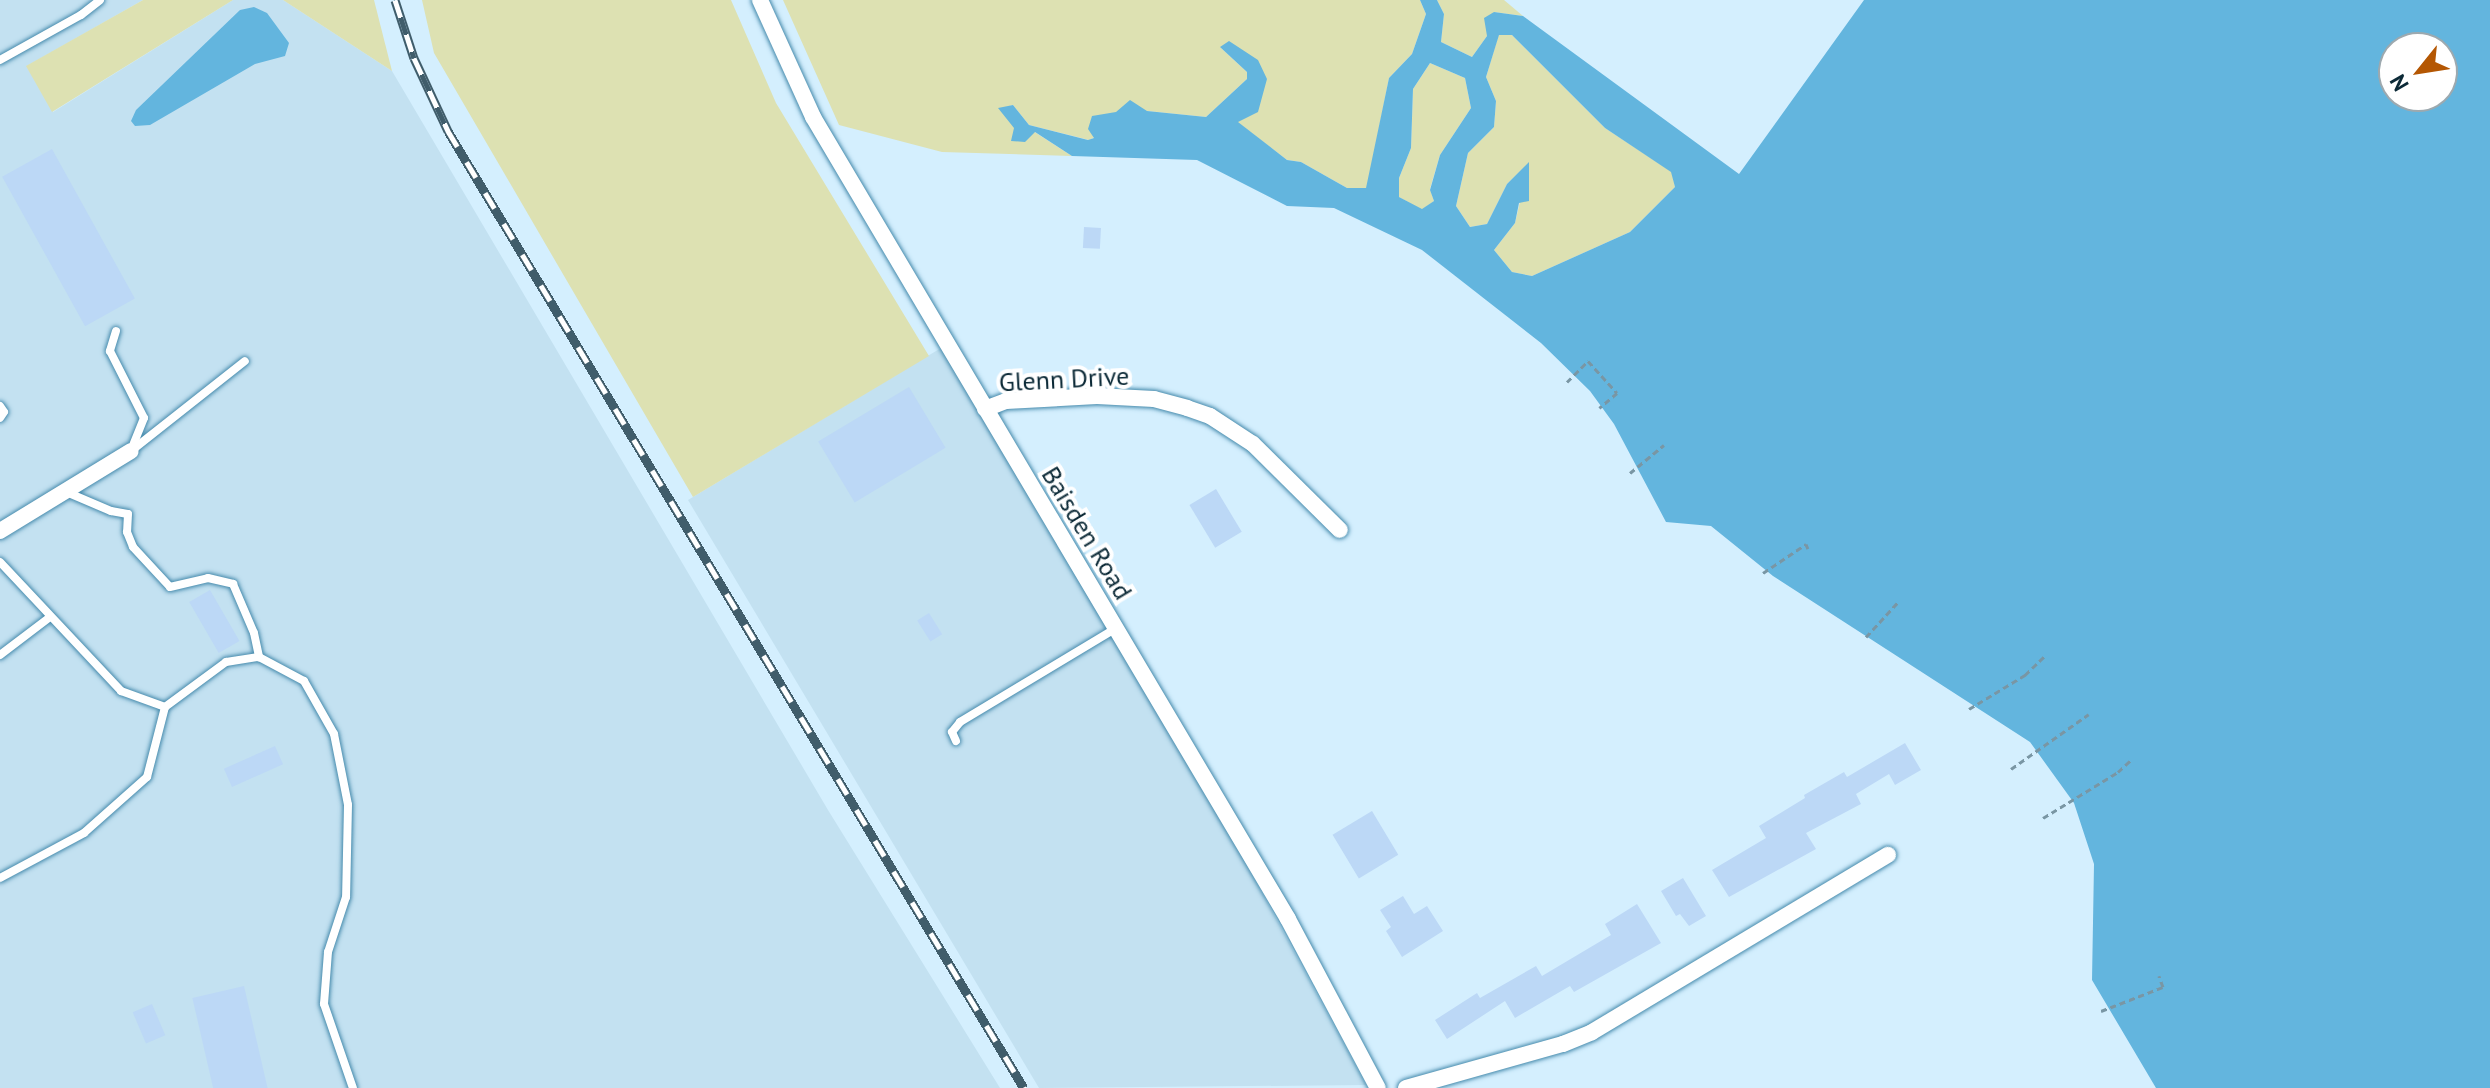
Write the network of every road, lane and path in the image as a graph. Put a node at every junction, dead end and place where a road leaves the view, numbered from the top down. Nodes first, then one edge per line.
1 (100, 0) edge
2 (760, 0) edge
3 (0, 60) edge
4 (116, 331) dead end
5 (245, 361) dead end
6 (1567, 382) dead end
7 (0, 406) edge
8 (1599, 408) dead end
9 (985, 409) junction
10 (0, 418) edge
11 (1664, 445) dead end
12 (131, 451) junction
13 (1630, 473) dead end
14 (63, 491) junction
15 (1340, 530) dead end
16 (0, 531) edge
17 (1808, 549) dead end
18 (0, 562) edge
19 (1763, 573) dead end
20 (1899, 601) dead end
21 (50, 617) junction
22 (1115, 629) junction
23 (1866, 637) dead end
24 (0, 655) edge
25 (2046, 655) dead end
26 (259, 657) junction
27 (165, 707) junction
28 (1969, 709) dead end
29 (2089, 714) dead end
30 (956, 741) dead end
31 (2132, 759) dead end
32 (2011, 769) dead end
33 (2043, 818) dead end
34 (1888, 855) dead end
35 (0, 878) edge
36 (2159, 976) dead end
37 (2101, 1011) dead end
38 (353, 1088) edge
39 (1378, 1088) edge
40 (1406, 1088) edge

1 - 3 lane
2 - 9 street, Baisden Road
4 - 12 lane
5 - 12 lane
6 - 8 path
7 - 10 lane
9 - 15 street, Glenn Drive
9 - 22 street, Baisden Road
11 - 13 path
12 - 14 street
14 - 16 street
14 - 26 lane
17 - 19 path
18 - 21 lane
20 - 23 path
21 - 24 lane
21 - 27 lane
22 - 30 lane
22 - 39 street, Baisden Road
25 - 28 path
26 - 27 lane
26 - 38 lane
27 - 35 lane
29 - 32 path
31 - 33 path
34 - 40 street
36 - 37 path

